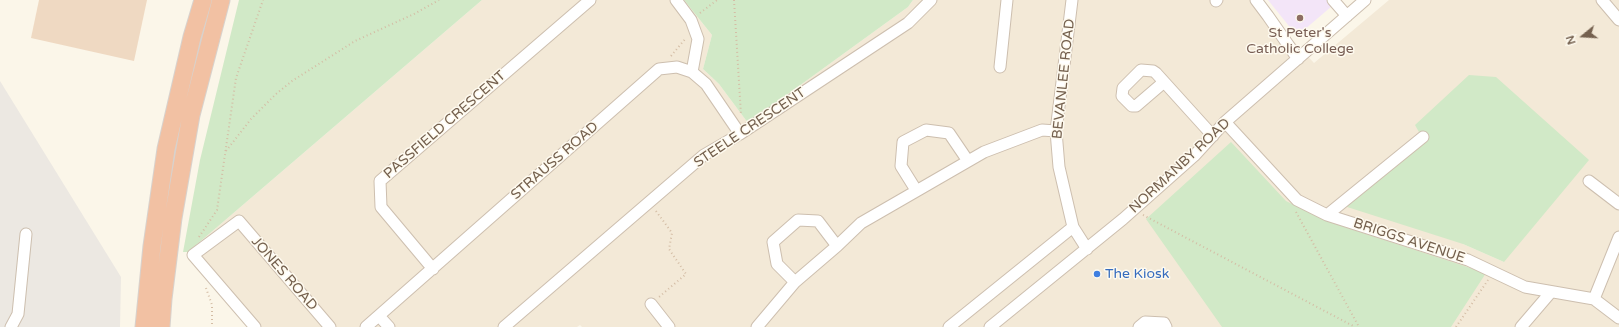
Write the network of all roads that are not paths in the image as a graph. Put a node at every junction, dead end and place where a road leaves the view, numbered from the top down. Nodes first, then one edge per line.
1 (203, 0) edge
2 (221, 0) edge
3 (590, 0) edge
4 (676, 0) edge
5 (931, 0) edge
6 (1007, 0) edge
7 (1072, 0) edge
8 (1256, 0) edge
9 (1333, 0) edge
10 (1366, 0) edge
11 (1602, 0) edge
12 (1347, 16) junction
13 (1619, 20) edge
14 (1298, 60) junction
15 (1000, 67) dead end
16 (692, 72) junction
17 (1164, 82) dead end
18 (1225, 122) junction
19 (1056, 131) junction
20 (740, 134) junction
21 (1213, 136) junction
22 (1423, 137) dead end
23 (968, 162) junction
24 (1588, 182) dead end
25 (916, 190) junction
26 (1619, 204) edge
27 (1327, 215) junction
28 (1073, 227) junction
29 (26, 234) dead end
30 (1619, 238) edge
31 (837, 246) junction
32 (1087, 249) junction
33 (433, 269) junction
34 (795, 282) junction
35 (1551, 292) junction
36 (1594, 299) junction
37 (651, 304) road end
38 (379, 316) junction
39 (1619, 318) edge
40 (993, 326) edge
41 (11, 327) edge
42 (144, 327) edge
43 (161, 327) edge
44 (255, 327) edge
45 (330, 327) edge
46 (366, 327) edge
47 (389, 327) edge
48 (504, 327) edge
49 (669, 327) edge
50 (757, 327) edge
51 (949, 327) edge
52 (1139, 327) edge
53 (1166, 327) edge
54 (1521, 327) edge

1 - 42 highway
2 - 43 highway
3 - 33 street, PASSFIELD CRESCENT
4 - 16 street
5 - 20 street, STEELE CRESCENT
6 - 15 street
7 - 19 street, BEVANLEE ROAD
8 - 14 street
9 - 12 street
10 - 12 street, NORMANBY ROAD
11 - 13 street
12 - 14 street, NORMANBY ROAD
14 - 18 street, NORMANBY ROAD
16 - 20 street
16 - 33 street, STRAUSS ROAD
17 - 21 street
18 - 21 street, NORMANBY ROAD
18 - 27 street, BRIGGS AVENUE
19 - 23 street
19 - 28 street, BEVANLEE ROAD
20 - 48 street, STEELE CRESCENT
21 - 32 street, NORMANBY ROAD
22 - 27 street
23 - 25 street
23 - 25 street
24 - 26 street
25 - 31 street
27 - 35 street, BRIGGS AVENUE
28 - 32 street, BEVANLEE ROAD
28 - 51 street
29 - 41 street
30 - 36 street
31 - 34 street
31 - 34 street
32 - 40 street, NORMANBY ROAD
33 - 38 street, STRAUSS ROAD
34 - 50 street
35 - 36 street, BRIGGS AVENUE
35 - 54 street
36 - 39 street, BRIGGS AVENUE
37 - 49 street
38 - 46 street, STRAUSS ROAD
38 - 47 street
44 - 45 street, JONES ROAD
52 - 53 street

